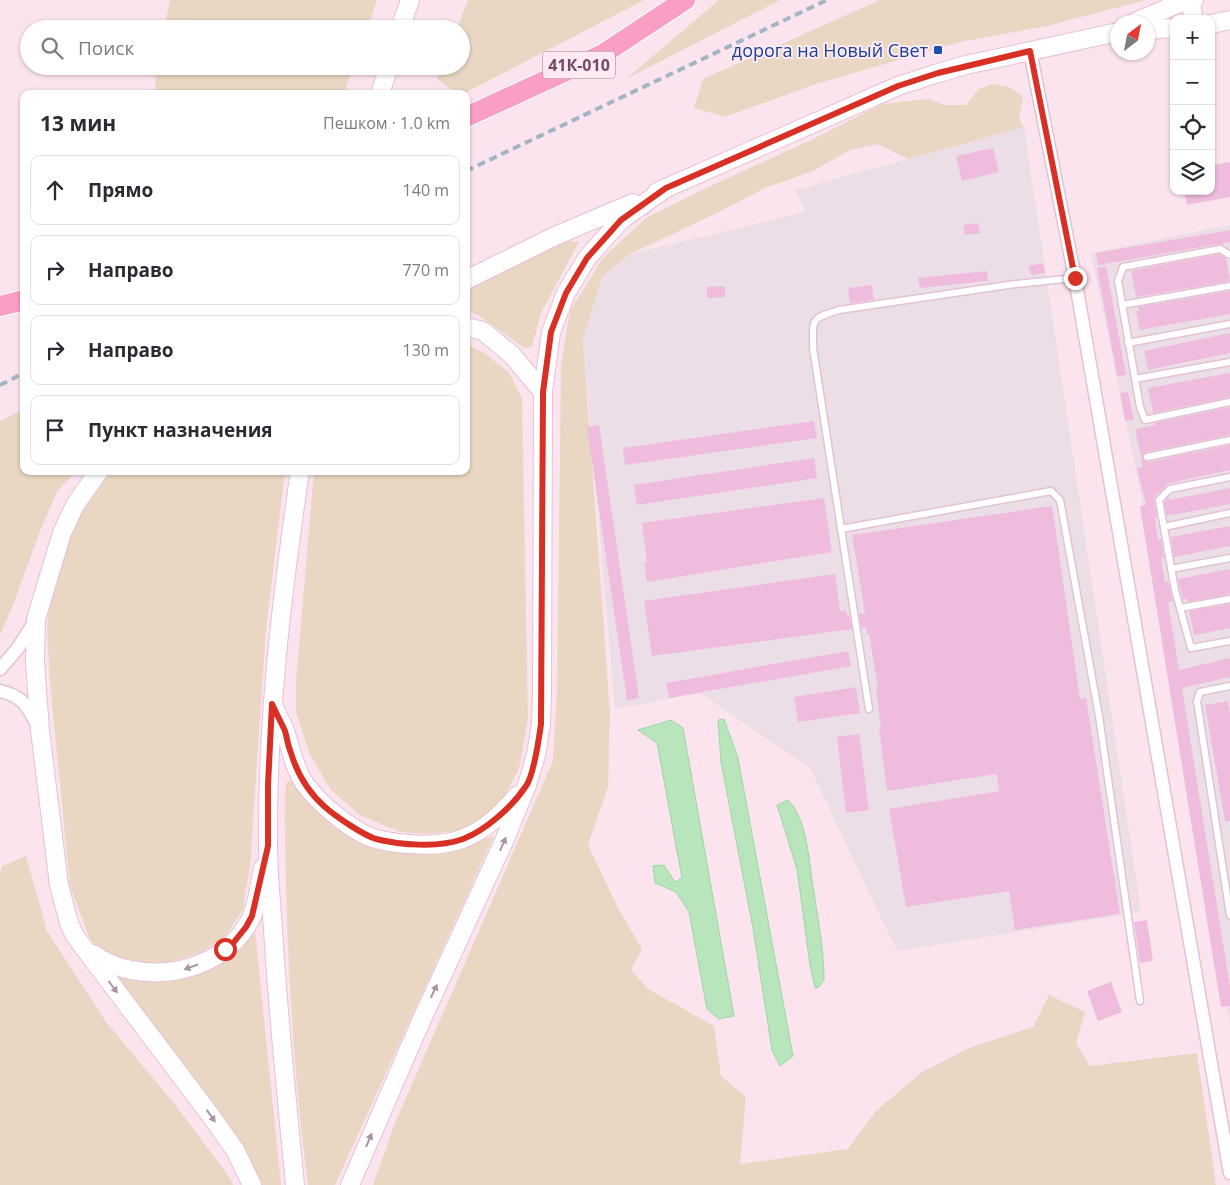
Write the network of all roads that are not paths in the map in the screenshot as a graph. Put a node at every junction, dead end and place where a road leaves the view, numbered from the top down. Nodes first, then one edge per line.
1 (410, 0) edge
2 (685, 0) edge
3 (1187, 0) edge
4 (1194, 0) edge
5 (1152, 15) edge
6 (1193, 15) edge
7 (403, 20) edge
8 (1230, 20) edge
9 (1215, 23) edge
10 (1170, 28) edge
11 (1155, 29) edge
12 (1110, 33) edge
13 (1030, 51) junction
14 (385, 75) edge
15 (381, 90) edge
16 (470, 115) edge
17 (666, 188) junction
18 (1230, 255) edge
19 (470, 278) edge
20 (1075, 278) junction
21 (1230, 286) edge
22 (20, 301) edge
23 (1122, 305) junction
24 (0, 306) edge
25 (1230, 324) edge
26 (470, 328) edge
27 (1128, 343) junction
28 (1230, 362) edge
29 (1135, 379) junction
30 (543, 392) junction
31 (1230, 402) edge
32 (1230, 440) edge
33 (1147, 457) dead end
34 (97, 475) edge
35 (299, 475) edge
36 (1230, 477) edge
37 (1230, 513) edge
38 (1164, 528) junction
39 (841, 529) junction
40 (1230, 558) edge
41 (1172, 569) junction
42 (1230, 599) edge
43 (1180, 608) junction
44 (36, 619) junction
45 (1230, 640) edge
46 (0, 669) edge
47 (1230, 686) edge
48 (0, 691) edge
49 (272, 704) junction
50 (869, 709) dead end
51 (40, 730) junction
52 (527, 785) junction
53 (268, 846) junction
54 (1226, 869) edge
55 (1230, 915) edge
56 (83, 948) junction
57 (1140, 1002) dead end
58 (1230, 1173) edge
59 (252, 1185) edge
60 (295, 1185) edge
61 (350, 1185) edge

1 - 7 street
2 - 16 main road, 41К-010
3 - 5 street
4 - 6 street
8 - 9 street
10 - 11 street
12 - 13 street
13 - 17 street
13 - 20 street
14 - 15 street
17 - 19 street
17 - 30 street
18 - 23 lane
20 - 39 lane
20 - 58 street
21 - 23 lane
22 - 24 main road
23 - 27 lane
25 - 27 lane
26 - 30 street
27 - 29 lane
28 - 29 lane
29 - 31 lane
30 - 52 street
32 - 33 lane
34 - 44 street
35 - 49 street
36 - 38 lane
37 - 38 lane
38 - 41 lane
39 - 50 lane
39 - 57 lane
40 - 41 lane
41 - 43 lane
42 - 43 lane
43 - 45 lane
44 - 46 street
44 - 51 street
47 - 54 lane
48 - 51 street
49 - 52 street
49 - 53 street
51 - 56 street
61 -> 52 street
53 -> 56 street
53 - 60 street
54 - 55 lane
56 -> 59 street

